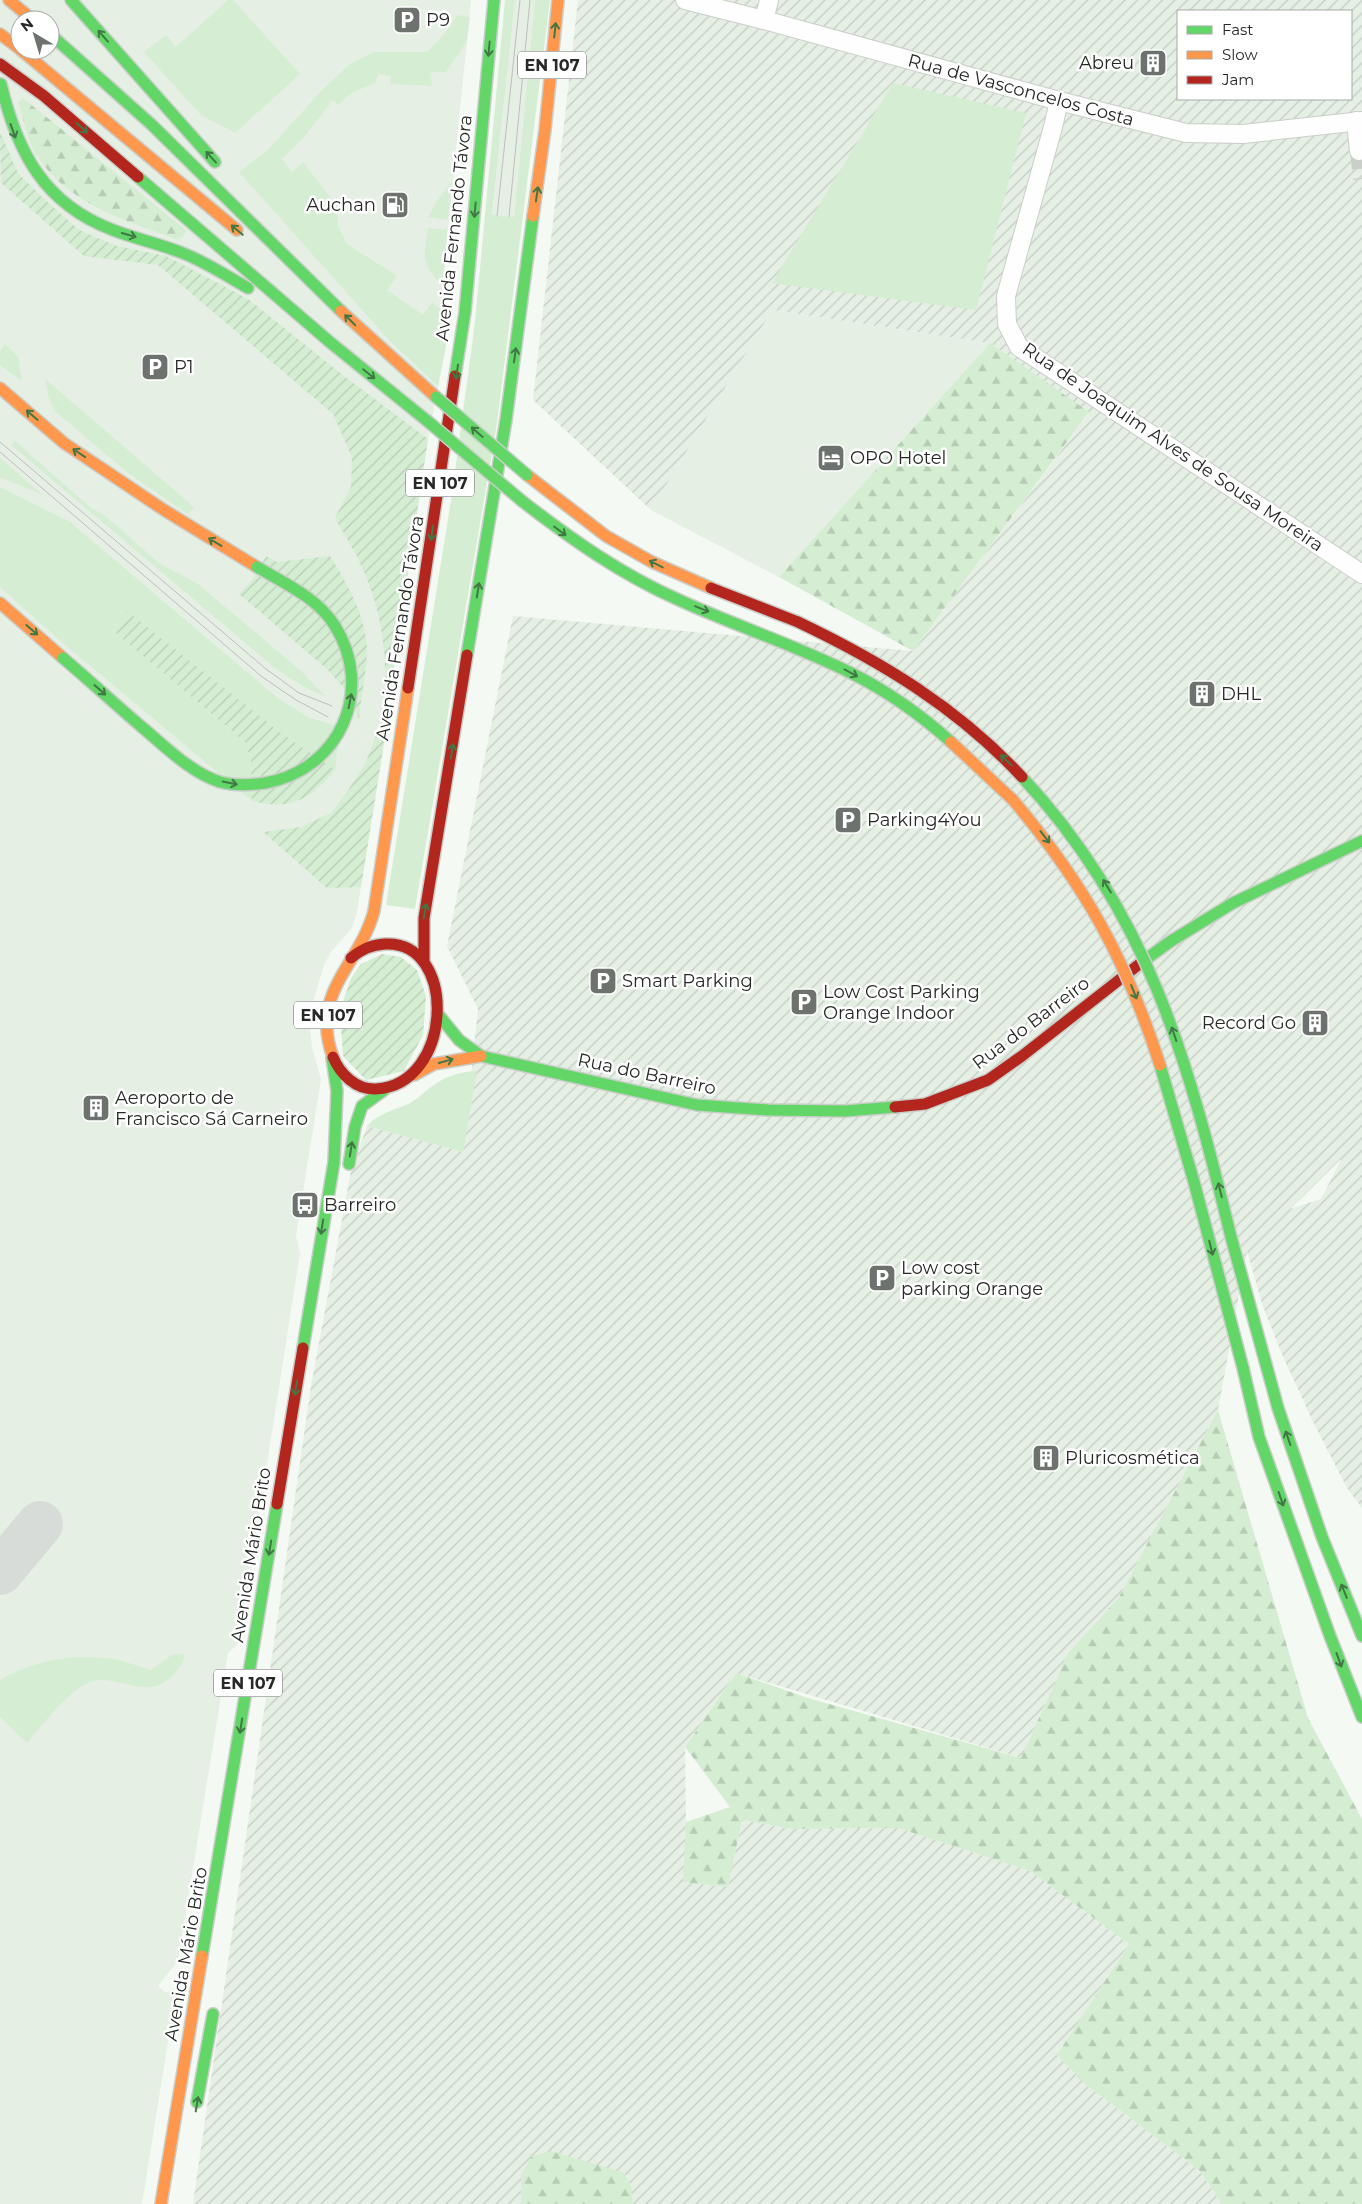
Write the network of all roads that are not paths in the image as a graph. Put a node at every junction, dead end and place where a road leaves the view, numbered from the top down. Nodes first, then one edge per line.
1 (9, 0) edge
2 (71, 0) edge
3 (494, 0) edge
4 (558, 0) edge
5 (685, 0) edge
6 (769, 0) edge
7 (21, 10) edge
8 (764, 20) junction
9 (0, 34) edge
10 (10, 42) edge
11 (60, 43) edge
12 (32, 60) edge
13 (0, 64) edge
14 (1, 84) edge
15 (1059, 101) junction
16 (1359, 121) edge
17 (1359, 152) dead end
18 (222, 170) dead end
19 (267, 221) dead end
20 (249, 240) dead end
21 (264, 251) dead end
22 (332, 302) junction
23 (331, 343) junction
24 (0, 388) edge
25 (1362, 574) edge
26 (0, 603) edge
27 (1362, 841) edge
28 (350, 958) junction
29 (424, 960) junction
30 (437, 1013) junction
31 (481, 1056) junction
32 (332, 1058) junction
33 (414, 1076) junction
34 (384, 1090) junction
35 (347, 1176) dead end
36 (1362, 1636) edge
37 (1362, 1717) edge
38 (215, 1998) dead end
39 (195, 2116) dead end
40 (161, 2204) edge

1 - 7 main road
18 -> 2 main road
3 -> 28 main road, Avenida Fernando Távora / EN 107
29 -> 4 main road, EN 107
5 - 8 street, Rua de Vasconcelos Costa
6 - 8 street
8 - 15 street, Rua de Vasconcelos Costa
9 - 10 main road
11 - 22 main road
20 -> 12 main road
13 -> 23 main road
14 -> 23 main road
15 - 16 street, Rua de Vasconcelos Costa
15 - 25 street, Rua de Joaquim Alves de Sousa Moreira
16 - 17 street
19 - 22 main road
21 - 22 main road
36 -> 22 main road, bridge
23 -> 37 main road, bridge
26 -> 24 main road, bridge
27 - 31 main road, Rua do Barreiro
28 - 29 main road, EN 107
28 - 32 main road, EN 107
29 - 30 main road, EN 107
30 - 31 main road, Rua do Barreiro
30 - 33 main road, EN 107
33 -> 31 main road, Rua do Barreiro
32 - 34 main road, EN 107
32 -> 40 main road, Avenida Mário Brito / EN 107
33 - 34 main road, EN 107
35 -> 34 main road
39 -> 38 main road, Avenida Mário Brito

